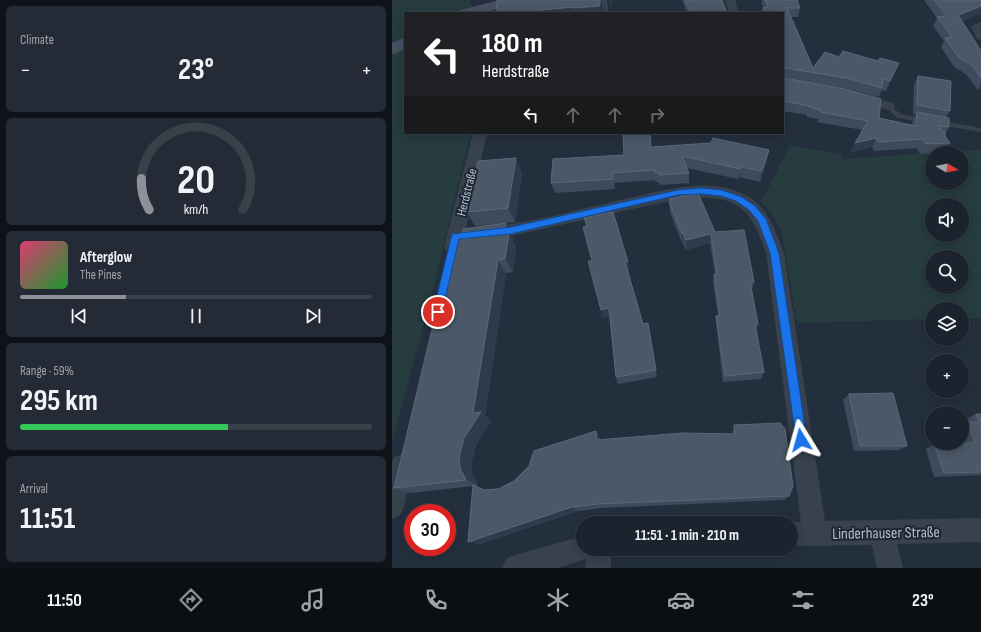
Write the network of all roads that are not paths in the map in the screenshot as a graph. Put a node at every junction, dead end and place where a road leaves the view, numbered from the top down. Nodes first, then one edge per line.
1 (516, 0) edge
2 (604, 0) edge
3 (730, 0) edge
4 (486, 10) edge
5 (468, 12) edge
6 (606, 12) edge
7 (734, 12) edge
8 (981, 25) edge
9 (981, 37) edge
10 (404, 42) edge
11 (392, 50) edge
12 (844, 93) edge
13 (888, 106) joint
14 (981, 130) edge
15 (480, 134) edge
16 (455, 236) junction
17 (448, 266) edge
18 (406, 447) edge
19 (392, 507) edge
20 (981, 530) edge
21 (882, 533) junction
22 (798, 534) edge
23 (815, 534) junction
24 (576, 550) edge
25 (599, 556) edge
26 (515, 568) edge
27 (598, 568) edge
28 (890, 568) edge

1 - 4 main road
2 - 6 lane
3 - 7 street
4 - 5 main road
8 - 9 street
10 - 11 main road
12 - 13 street
13 - 14 lane
15 - 16 street, Herdstraße
16 - 17 street, Herdstraße
16 - 23 street
18 - 19 street
20 - 21 street, Linderhauser Straße
21 - 23 street, Linderhauser Straße
21 - 28 street
22 - 23 street, Linderhauser Straße
24 - 26 street
25 - 27 street

